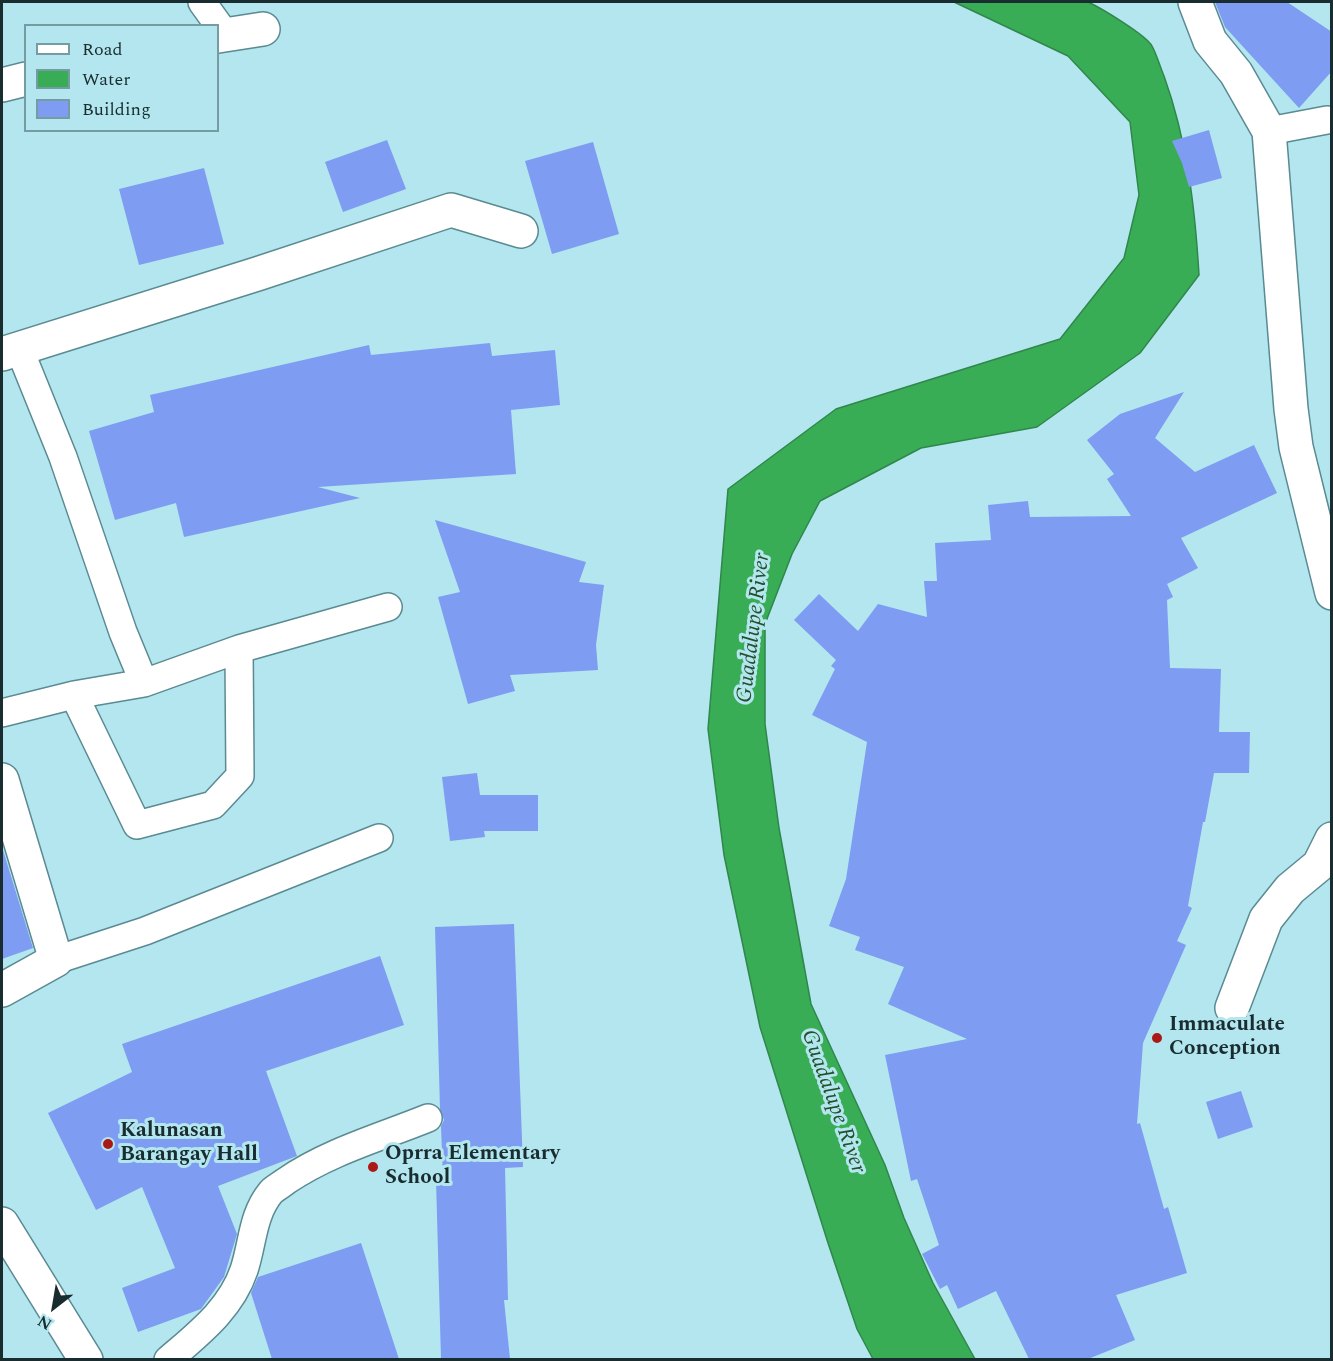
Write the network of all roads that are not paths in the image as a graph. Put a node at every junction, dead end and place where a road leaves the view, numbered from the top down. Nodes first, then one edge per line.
1 (202, 2) edge
2 (1195, 2) edge
3 (215, 24) edge
4 (263, 29) dead end
5 (221, 35) edge
6 (24, 80) edge
7 (2, 85) edge
8 (1327, 120) dead end
9 (1269, 131) junction
10 (520, 231) dead end
11 (10, 351) edge
12 (1332, 592) edge
13 (388, 607) dead end
14 (239, 649) junction
15 (144, 683) junction
16 (74, 695) junction
17 (2, 713) edge
18 (2, 780) edge
19 (379, 838) dead end
20 (1332, 839) edge
21 (56, 960) junction
22 (2, 990) edge
23 (1232, 1008) dead end
24 (428, 1118) dead end
25 (4, 1236) edge
26 (87, 1359) edge
27 (168, 1359) edge

1 - 3 lane
2 - 9 street
4 - 5 street
6 - 7 street
8 - 9 lane
9 - 12 street
10 - 11 street
11 - 15 lane
13 - 14 lane
14 - 15 lane
14 - 16 lane
15 - 16 lane
16 - 17 lane
18 - 21 street
19 - 21 lane
20 - 23 street
21 - 22 street
24 - 27 lane
25 - 26 street

